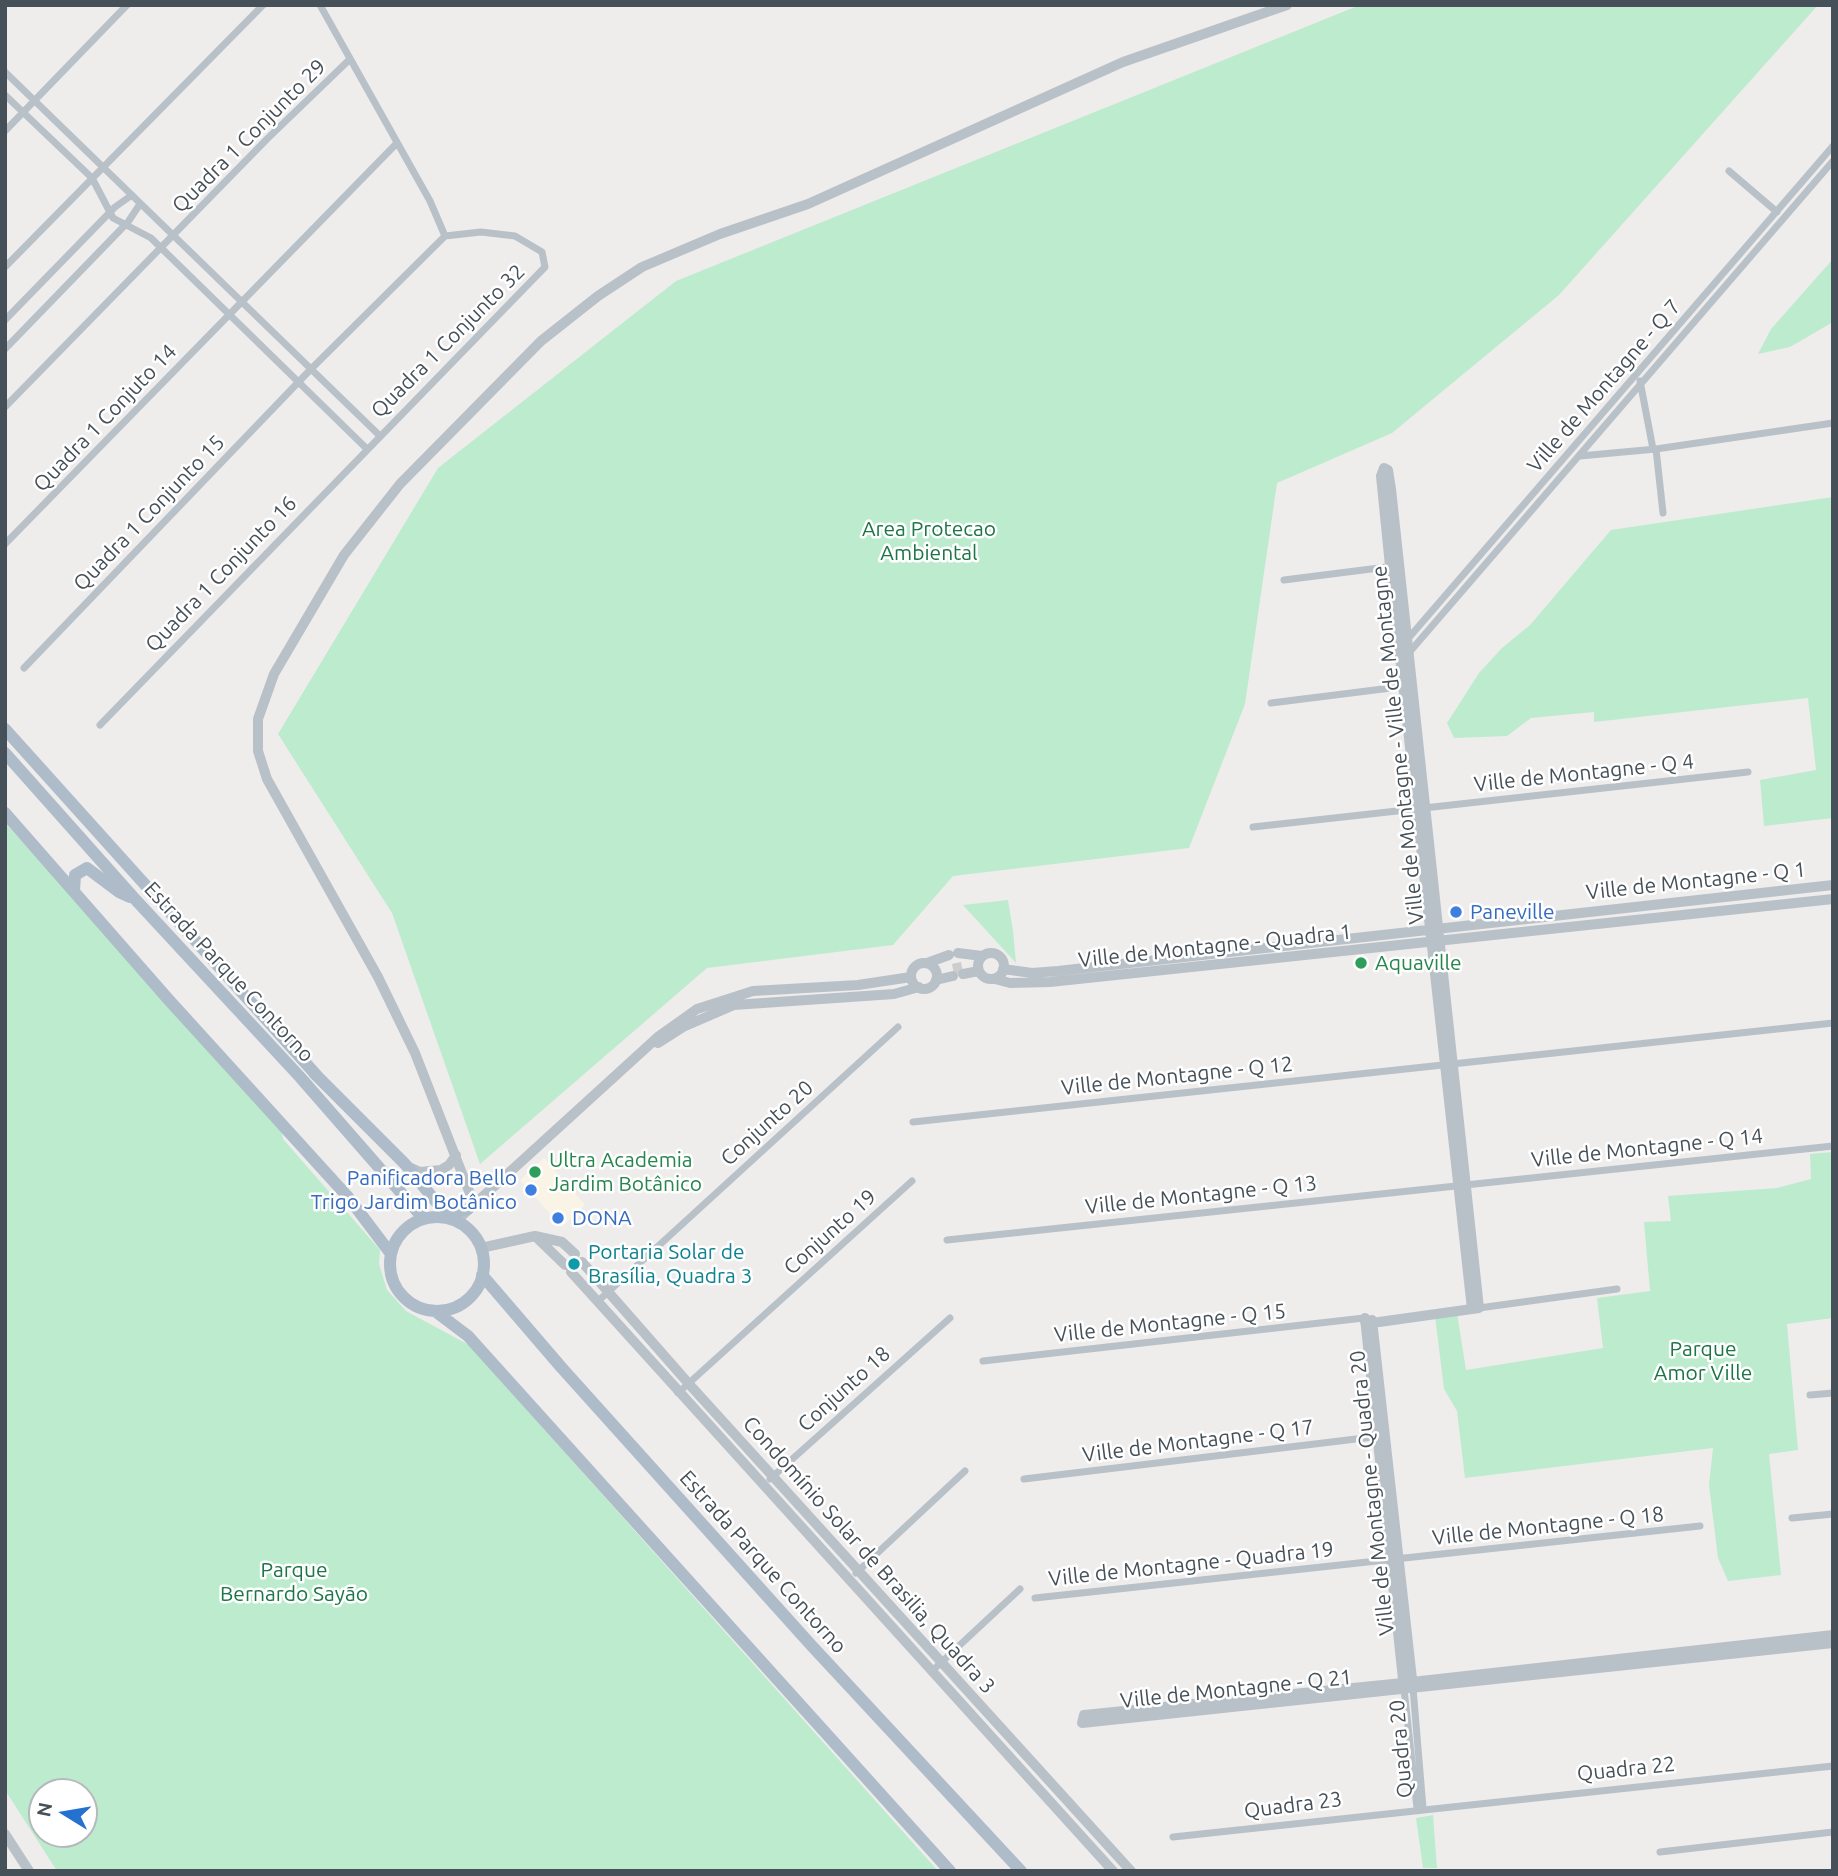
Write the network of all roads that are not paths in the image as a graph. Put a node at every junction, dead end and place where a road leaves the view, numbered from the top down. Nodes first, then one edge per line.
1 (127, 5) edge
2 (263, 5) edge
3 (320, 5) edge
4 (1287, 5) edge
5 (349, 60) junction
6 (5, 72) edge
7 (5, 95) edge
8 (34, 100) junction
9 (23, 112) junction
10 (5, 131) edge
11 (397, 143) junction
12 (1833, 146) edge
13 (1833, 161) edge
14 (103, 166) junction
15 (1729, 172) dead end
16 (92, 178) junction
17 (131, 195) junction
18 (140, 204) junction
19 (1777, 212) junction
20 (110, 213) junction
21 (1772, 224) junction
22 (125, 225) junction
23 (174, 236) junction
24 (445, 236) junction
25 (162, 250) junction
26 (5, 267) edge
27 (242, 302) junction
28 (229, 317) junction
29 (5, 320) edge
30 (5, 348) edge
31 (310, 370) junction
32 (1638, 374) junction
33 (299, 382) junction
34 (1641, 384) junction
35 (5, 407) edge
36 (1833, 423) edge
37 (379, 435) junction
38 (366, 447) junction
39 (1654, 449) junction
40 (1567, 455) junction
41 (1580, 456) junction
42 (1385, 473) dead end
43 (1663, 513) dead end
44 (5, 544) edge
45 (1394, 566) junction
46 (1284, 580) dead end
47 (1404, 650) junction
48 (24, 668) dead end
49 (1408, 686) junction
50 (1271, 702) dead end
51 (100, 725) dead end
52 (5, 729) edge
53 (5, 753) edge
54 (1748, 772) dead end
55 (1420, 809) junction
56 (5, 813) edge
57 (1252, 827) dead end
58 (1833, 886) edge
59 (1817, 887) junction
60 (74, 891) junction
61 (134, 898) junction
62 (1833, 899) edge
63 (1818, 901) junction
64 (1581, 913) junction
65 (1583, 926) junction
66 (1434, 931) junction
67 (1435, 942) junction
68 (1294, 945) junction
69 (1296, 957) junction
70 (1136, 962) junction
71 (927, 963) junction
72 (979, 964) junction
73 (1003, 969) junction
74 (1136, 974) junction
75 (911, 977) junction
76 (936, 977) junction
77 (995, 979) junction
78 (919, 988) junction
79 (1833, 1023) edge
80 (898, 1027) dead end
81 (254, 1028) junction
82 (642, 1052) junction
83 (1448, 1064) junction
84 (319, 1078) junction
85 (914, 1122) dead end
86 (1833, 1146) edge
87 (456, 1155) junction
88 (405, 1164) junction
89 (912, 1181) dead end
90 (1462, 1185) junction
91 (471, 1207) junction
92 (424, 1219) junction
93 (456, 1222) junction
94 (535, 1236) junction
95 (947, 1240) dead end
96 (481, 1248) junction
97 (391, 1254) junction
98 (482, 1275) junction
99 (1617, 1289) dead end
100 (608, 1291) junction
101 (597, 1302) junction
102 (1477, 1306) junction
103 (435, 1311) junction
104 (950, 1318) dead end
105 (1367, 1320) junction
106 (983, 1361) dead end
107 (689, 1384) junction
108 (678, 1393) junction
109 (1833, 1393) edge
110 (1810, 1395) dead end
111 (1380, 1436) junction
112 (965, 1471) dead end
113 (773, 1476) junction
114 (1024, 1479) dead end
115 (762, 1485) junction
116 (1833, 1514) edge
117 (1792, 1518) dead end
118 (1700, 1526) dead end
119 (1396, 1561) junction
120 (859, 1571) junction
121 (848, 1581) junction
122 (1020, 1589) dead end
123 (1035, 1598) dead end
124 (1833, 1635) edge
125 (1833, 1643) edge
126 (940, 1662) junction
127 (932, 1671) junction
128 (1408, 1686) junction
129 (1083, 1715) dead end
130 (1833, 1766) edge
131 (1420, 1808) junction
132 (1075, 1811) junction
133 (1066, 1819) junction
134 (1833, 1832) edge
135 (5, 1834) edge
136 (1173, 1837) dead end
137 (1660, 1852) dead end
138 (29, 1871) edge
139 (950, 1871) edge
140 (1021, 1871) edge
141 (1113, 1871) edge
142 (1131, 1871) edge

1 - 8 street
2 - 14 street
3 - 5 street
4 - 87 street
5 - 11 street
5 - 23 street, Quadra 1 Conjunto 29
6 - 8 street
7 - 9 street
8 - 9 street
8 - 14 street
9 - 10 street
9 - 16 street
11 - 24 street
11 - 27 street, Quadra 1 Conjuto 14
12 - 19 street, Ville de Montagne - Q 7
13 - 21 street, Ville de Montagne - Q 7
14 - 16 street
14 - 17 street
15 - 19 street
16 - 20 street
16 - 26 street
17 - 18 street
17 - 20 street
18 - 22 street
18 - 23 street
19 - 21 street, Ville de Montagne - Q 7
20 - 22 street
20 - 29 street
21 - 32 street, Ville de Montagne - Q 7
21 - 34 street, Ville de Montagne - Q 7
22 - 25 street
22 - 30 street
23 - 25 street, Quadra 1 Conjunto 29
23 - 27 street
24 - 31 street, Quadra 1 Conjunto 15
24 - 37 street, Quadra 1 Conjunto 32
25 - 28 street
25 - 35 street, Quadra 1 Conjunto 29
27 - 28 street, Quadra 1 Conjuto 14
27 - 31 street
28 - 33 street
28 - 44 street, Quadra 1 Conjuto 14
31 - 33 street, Quadra 1 Conjunto 15
31 - 37 street
32 - 34 street
32 - 40 street, Ville de Montagne - Q 7
33 - 38 street
33 - 48 street, Quadra 1 Conjunto 15
34 - 39 street
34 - 41 street, Ville de Montagne - Q 7
36 - 39 street
37 - 38 street, Quadra 1 Conjunto 32
38 - 51 street, Quadra 1 Conjunto 16
39 - 41 street
39 - 43 street
40 - 41 street
40 - 47 street, Ville de Montagne - Q 7
41 - 47 street, Ville de Montagne - Q 7
42 - 45 street, Ville de Montagne - Ville de Montagne
45 - 46 street
45 - 47 street, Ville de Montagne - Ville de Montagne
47 - 49 street, Ville de Montagne - Ville de Montagne
49 - 50 street
49 - 55 street, Ville de Montagne - Ville de Montagne
52 - 84 main road
53 - 61 main road, Estrada Parque Contorno
54 - 55 street, Ville de Montagne - Q 4
55 - 57 street, Ville de Montagne - Q 4
55 - 66 street, Ville de Montagne - Ville de Montagne
56 - 60 main road
58 - 59 street, Ville de Montagne - Q 1
59 - 63 street
59 - 64 street, Ville de Montagne - Q 1
60 - 61 main road
60 - 97 main road
61 - 81 main road, Estrada Parque Contorno
62 - 63 street, Ville de Montagne - Q 1
63 - 65 street, Ville de Montagne - Q 1
64 - 65 street
64 - 66 street, Ville de Montagne - Q 1
65 - 67 street, Ville de Montagne - Q 1
66 - 67 street, Ville de Montagne - Ville de Montagne
66 - 68 street, Ville de Montagne - Quadra 1
67 - 69 street, Ville de Montagne - Quadra 1
67 - 83 street, Ville de Montagne - Ville de Montagne
68 - 69 street
68 - 70 street, Ville de Montagne - Quadra 1
69 - 74 street, Ville de Montagne - Quadra 1
70 - 73 street, Ville de Montagne - Quadra 1
70 - 74 street
71 - 72 street
71 - 75 street
71 - 76 street
72 - 73 street
72 - 76 street
72 - 77 street
73 - 77 street
74 - 77 street, Ville de Montagne - Quadra 1
75 - 78 street
75 - 82 street
76 - 78 street
78 - 82 street
79 - 83 street, Ville de Montagne - Q 12
80 - 100 street, Conjunto 20
81 - 84 main road
81 - 92 main road, Estrada Parque Contorno
82 - 91 street
83 - 85 street, Ville de Montagne - Q 12
83 - 90 street, Ville de Montagne - Ville de Montagne
84 - 88 main road
86 - 90 street, Ville de Montagne - Q 14
87 - 88 street
87 - 91 street
88 - 91 main road
89 - 107 street, Conjunto 19
90 - 95 street, Ville de Montagne - Q 13
90 - 102 street, Ville de Montagne - Ville de Montagne
91 - 93 street
92 - 93 main road
92 - 97 main road
93 - 96 main road
94 - 96 street
94 - 100 street, Condomínio Solar de Brasilia, Quadra 3
94 - 101 street, Condomínio Solar de Brasilia, Quadra 3
96 - 98 main road
97 - 103 main road
98 - 103 main road
98 - 140 main road, Estrada Parque Contorno
99 - 102 street
100 - 101 street, Conjunto 20
100 - 107 street, Condomínio Solar de Brasilia, Quadra 3
101 - 108 street, Condomínio Solar de Brasilia, Quadra 3
102 - 105 street, Ville de Montagne - Quadra 20
103 - 139 main road
104 - 113 street, Conjunto 18
105 - 106 street, Ville de Montagne - Q 15
105 - 111 street, Ville de Montagne - Quadra 20
107 - 108 street, Conjunto 19
107 - 113 street, Condomínio Solar de Brasilia, Quadra 3
108 - 115 street, Condomínio Solar de Brasilia, Quadra 3
109 - 110 street
111 - 114 street, Ville de Montagne - Q 17
111 - 119 street, Ville de Montagne - Quadra 20
112 - 120 street
113 - 115 street, Conjunto 18
113 - 120 street, Condomínio Solar de Brasilia, Quadra 3
115 - 121 street, Condomínio Solar de Brasilia, Quadra 3
116 - 117 street
118 - 119 street, Ville de Montagne - Q 18
119 - 123 street, Ville de Montagne - Quadra 19
119 - 128 street, Ville de Montagne - Quadra 20
120 - 121 street
120 - 126 street, Condomínio Solar de Brasilia, Quadra 3
121 - 127 street, Condomínio Solar de Brasilia, Quadra 3
122 - 126 street
124 - 128 street
125 - 128 street
126 - 127 street
126 - 132 street, Condomínio Solar de Brasilia, Quadra 3
127 - 133 street, Condomínio Solar de Brasilia, Quadra 3
128 - 129 street, Ville de Montagne - Q 21
128 - 131 street, Quadra 20
130 - 131 street, Quadra 22
131 - 136 street, Quadra 23
132 - 133 street
132 - 142 street, Condomínio Solar de Brasilia, Quadra 3
133 - 141 street, Condomínio Solar de Brasilia, Quadra 3
134 - 137 street
135 - 138 street

